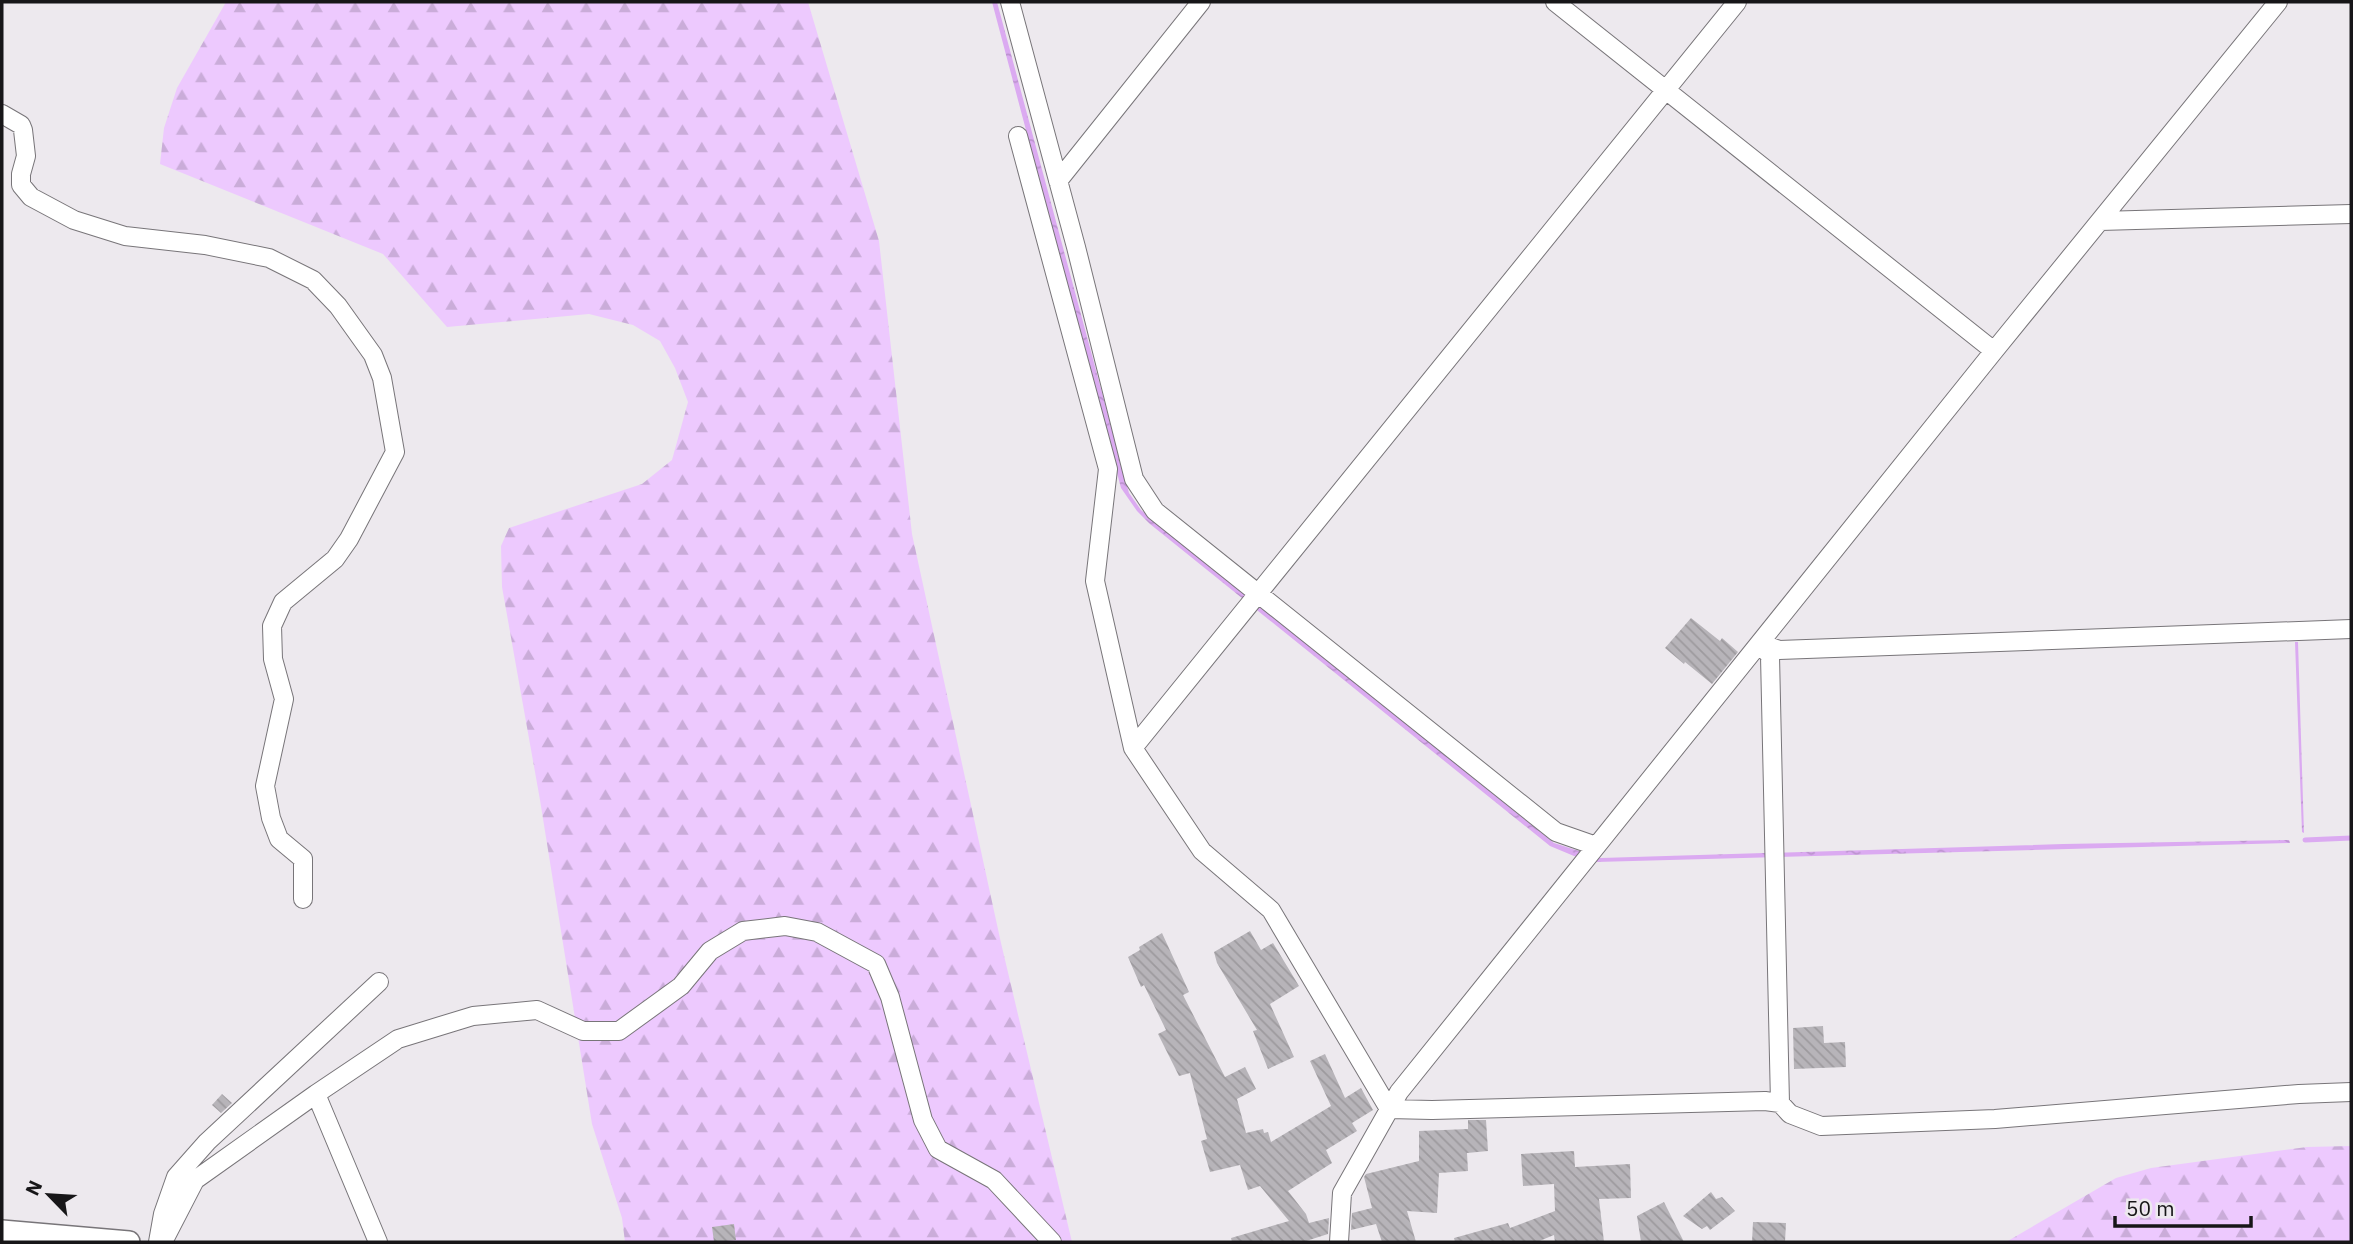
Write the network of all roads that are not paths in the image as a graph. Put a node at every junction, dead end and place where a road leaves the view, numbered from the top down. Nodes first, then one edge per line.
1 (1010, 2) edge
2 (1201, 2) edge
3 (1555, 2) edge
4 (1737, 2) edge
5 (2277, 2) edge
6 (1665, 91) junction
7 (2, 114) edge
8 (1017, 136) dead end
9 (1058, 181) junction
10 (2351, 214) edge
11 (2100, 221) junction
12 (1994, 351) junction
13 (1259, 593) junction
14 (2351, 629) edge
15 (1760, 643) junction
16 (1133, 748) junction
17 (1596, 845) junction
18 (303, 899) dead end
19 (379, 982) dead end
20 (2351, 1092) edge
21 (316, 1094) junction
22 (1780, 1103) junction
23 (1389, 1109) junction
24 (2, 1231) edge
25 (129, 1242) edge
26 (161, 1242) edge
27 (378, 1242) edge
28 (1052, 1242) edge
29 (1339, 1242) edge

1 - 9 street
2 - 9 street
3 - 6 street
4 - 6 street
5 - 11 street
6 - 12 street
6 - 13 street
7 - 18 street
8 - 16 street
9 - 13 street
10 - 11 street
11 - 12 street
12 - 15 street
13 - 16 street
13 - 17 street
14 - 15 street
15 - 17 street
15 - 22 street
16 - 23 street
17 - 23 street
19 - 26 street
20 - 22 street
21 - 26 street
21 - 27 street
21 - 28 street
22 - 23 street
23 - 29 street
24 - 25 street

